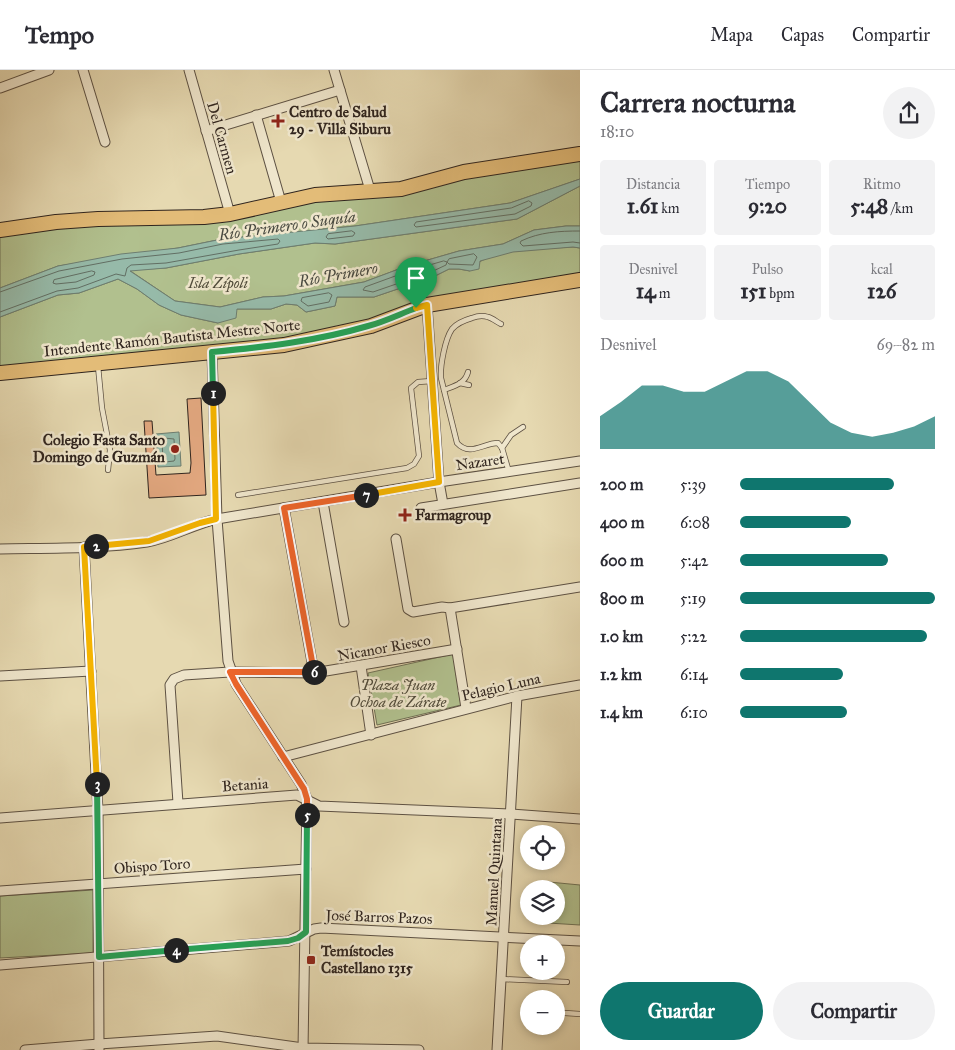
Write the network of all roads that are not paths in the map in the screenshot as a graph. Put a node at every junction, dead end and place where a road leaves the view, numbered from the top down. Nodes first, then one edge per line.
1 (49, 70) edge
2 (83, 70) edge
3 (189, 70) edge
4 (334, 70) edge
5 (0, 88) edge
6 (340, 90) junction
7 (256, 115) junction
8 (206, 131) junction
9 (105, 142) dead end
10 (580, 154) edge
11 (370, 190) junction
12 (281, 202) junction
13 (230, 214) junction
14 (0, 230) edge
15 (580, 280) edge
16 (427, 305) junction
17 (501, 324) dead end
18 (212, 352) junction
19 (98, 362) junction
20 (468, 372) dead end
21 (0, 373) edge
22 (432, 381) junction
23 (460, 383) junction
24 (469, 385) dead end
25 (444, 390) junction
26 (523, 427) dead end
27 (502, 448) junction
28 (580, 461) edge
29 (108, 470) dead end
30 (509, 472) junction
31 (439, 482) junction
32 (580, 482) edge
33 (238, 494) dead end
34 (323, 502) junction
35 (443, 504) junction
36 (284, 508) junction
37 (421, 508) dead end
38 (216, 519) junction
39 (396, 539) dead end
40 (84, 547) junction
41 (0, 549) edge
42 (580, 587) edge
43 (450, 608) junction
44 (344, 622) dead end
45 (457, 649) junction
46 (361, 666) junction
47 (92, 671) junction
48 (230, 672) junction
49 (314, 673) junction
50 (0, 676) edge
51 (580, 685) edge
52 (517, 696) junction
53 (466, 708) junction
54 (370, 735) junction
55 (283, 757) junction
56 (307, 799) junction
57 (178, 803) junction
58 (98, 811) junction
59 (511, 814) junction
60 (0, 818) edge
61 (580, 819) edge
62 (306, 869) junction
63 (99, 884) junction
64 (0, 891) edge
65 (306, 932) junction
66 (504, 936) junction
67 (580, 941) edge
68 (99, 957) junction
69 (0, 965) edge
70 (501, 979) junction
71 (567, 982) dead end
72 (565, 1013) dead end
73 (580, 1014) edge
74 (99, 1047) edge
75 (303, 1049) edge
76 (25, 1050) edge
77 (419, 1050) edge
78 (497, 1050) edge

1 - 5 street
2 - 9 street
3 - 8 street, Del Carmen
4 - 6 street
6 - 7 street
6 - 11 street
7 - 8 street
7 - 12 street
8 - 13 street, Del Carmen
10 - 11 main road
11 - 12 main road
12 - 13 main road
13 - 14 main road
15 - 16 main road, Intendente Ramón Bautista Mestre Norte
16 - 18 main road, Intendente Ramón Bautista Mestre Norte
16 - 22 street
17 - 25 lane
18 - 19 main road, Intendente Ramón Bautista Mestre Norte
18 - 38 street
19 - 21 main road, Intendente Ramón Bautista Mestre Norte
19 - 29 lane
20 - 23 lane
22 - 31 street
22 - 33 lane
23 - 24 lane
23 - 25 lane
25 - 27 lane
26 - 27 lane
27 - 30 lane
28 - 30 street, Nazaret
30 - 31 street, Nazaret
31 - 34 street, Nazaret
31 - 35 street
32 - 35 street
34 - 36 street, Nazaret
34 - 44 street
35 - 37 street
36 - 38 street, Nazaret
36 - 49 street
38 - 40 street, Nazaret
38 - 48 street
39 - 43 street
40 - 41 street, Nazaret
40 - 47 street
42 - 43 street
43 - 45 street
45 - 46 street, Nicanor Riesco
45 - 53 street
46 - 49 street, Nicanor Riesco
46 - 54 street
47 - 50 street
47 - 58 street
48 - 49 street, Nicanor Riesco
48 - 55 street
48 - 57 street, Nicanor Riesco
51 - 52 street, Pelagio Luna
52 - 53 street, Pelagio Luna
52 - 59 street, Manuel Quintana
53 - 54 street, Pelagio Luna
54 - 55 street, Pelagio Luna
55 - 56 street
56 - 57 street, Betania
56 - 59 street, Betania
56 - 62 street
57 - 58 street, Betania
58 - 60 street, Betania
58 - 63 street
59 - 61 street, Betania
59 - 66 street, Manuel Quintana
62 - 63 street, Obispo Toro
62 - 65 street
63 - 64 street, Obispo Toro
63 - 68 street
65 - 66 street, José Barros Pazos
65 - 68 street, José Barros Pazos
65 - 75 street
66 - 67 street, José Barros Pazos
66 - 70 street, Manuel Quintana
68 - 69 street, José Barros Pazos
68 - 74 street
70 - 71 lane
70 - 78 street, Manuel Quintana
72 - 73 lane
74 - 75 street
74 - 76 street
75 - 77 street

